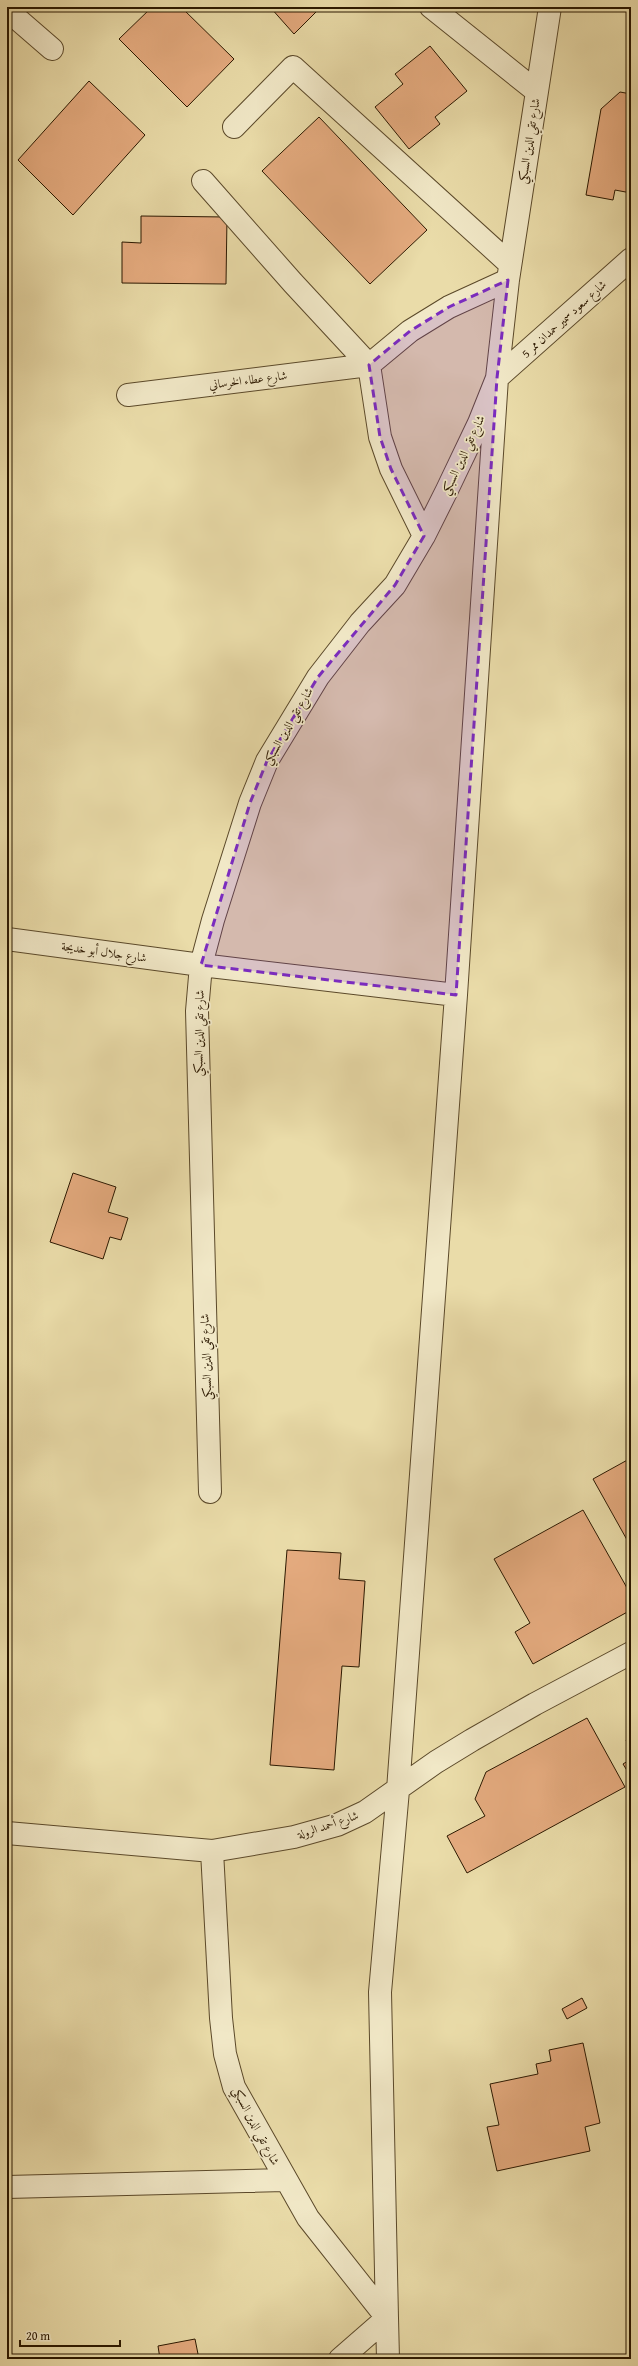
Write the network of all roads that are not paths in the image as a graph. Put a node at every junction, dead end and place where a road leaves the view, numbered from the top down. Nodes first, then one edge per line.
1 (431, 7) edge
2 (550, 7) edge
3 (7, 10) edge
4 (52, 49) dead end
5 (536, 90) junction
6 (234, 127) dead end
7 (203, 181) dead end
8 (631, 259) edge
9 (509, 272) junction
10 (369, 365) junction
11 (497, 378) junction
12 (128, 395) dead end
13 (424, 536) junction
14 (7, 938) edge
15 (201, 965) junction
16 (456, 995) junction
17 (210, 1492) dead end
18 (631, 1653) edge
19 (398, 1790) junction
20 (7, 1834) edge
21 (212, 1851) junction
22 (285, 2180) junction
23 (7, 2187) edge
24 (387, 2318) junction
25 (340, 2359) edge
26 (388, 2359) edge

1 - 5 street
2 - 5 street, شارع تقي الدين السبكي
3 - 4 street
5 - 9 street, شارع تقي الدين السبكي
6 - 9 street
7 - 10 street
8 - 11 street, شارع سعود سمير حمدان ممر 5
9 - 10 street
9 - 11 street, شارع تقي الدين السبكي
10 - 12 street, شارع عطاء الخرساني
10 - 13 street
11 - 13 street, شارع تقي الدين السبكي
11 - 16 street
13 - 15 street, شارع تقي الدين السبكي
14 - 15 street, شارع جلال أبو خديجة
15 - 16 street, شارع جلال أبو خديجة
15 - 17 street, شارع تقي الدين السبكي
16 - 19 street
18 - 19 street, شارع أحمد الرولة
19 - 21 street, شارع أحمد الرولة
19 - 24 street
20 - 21 street, شارع أحمد الرولة
21 - 22 street, شارع تقي الدين السبكي
22 - 23 street
22 - 24 street, شارع تقي الدين السبكي
24 - 25 street
24 - 26 street

